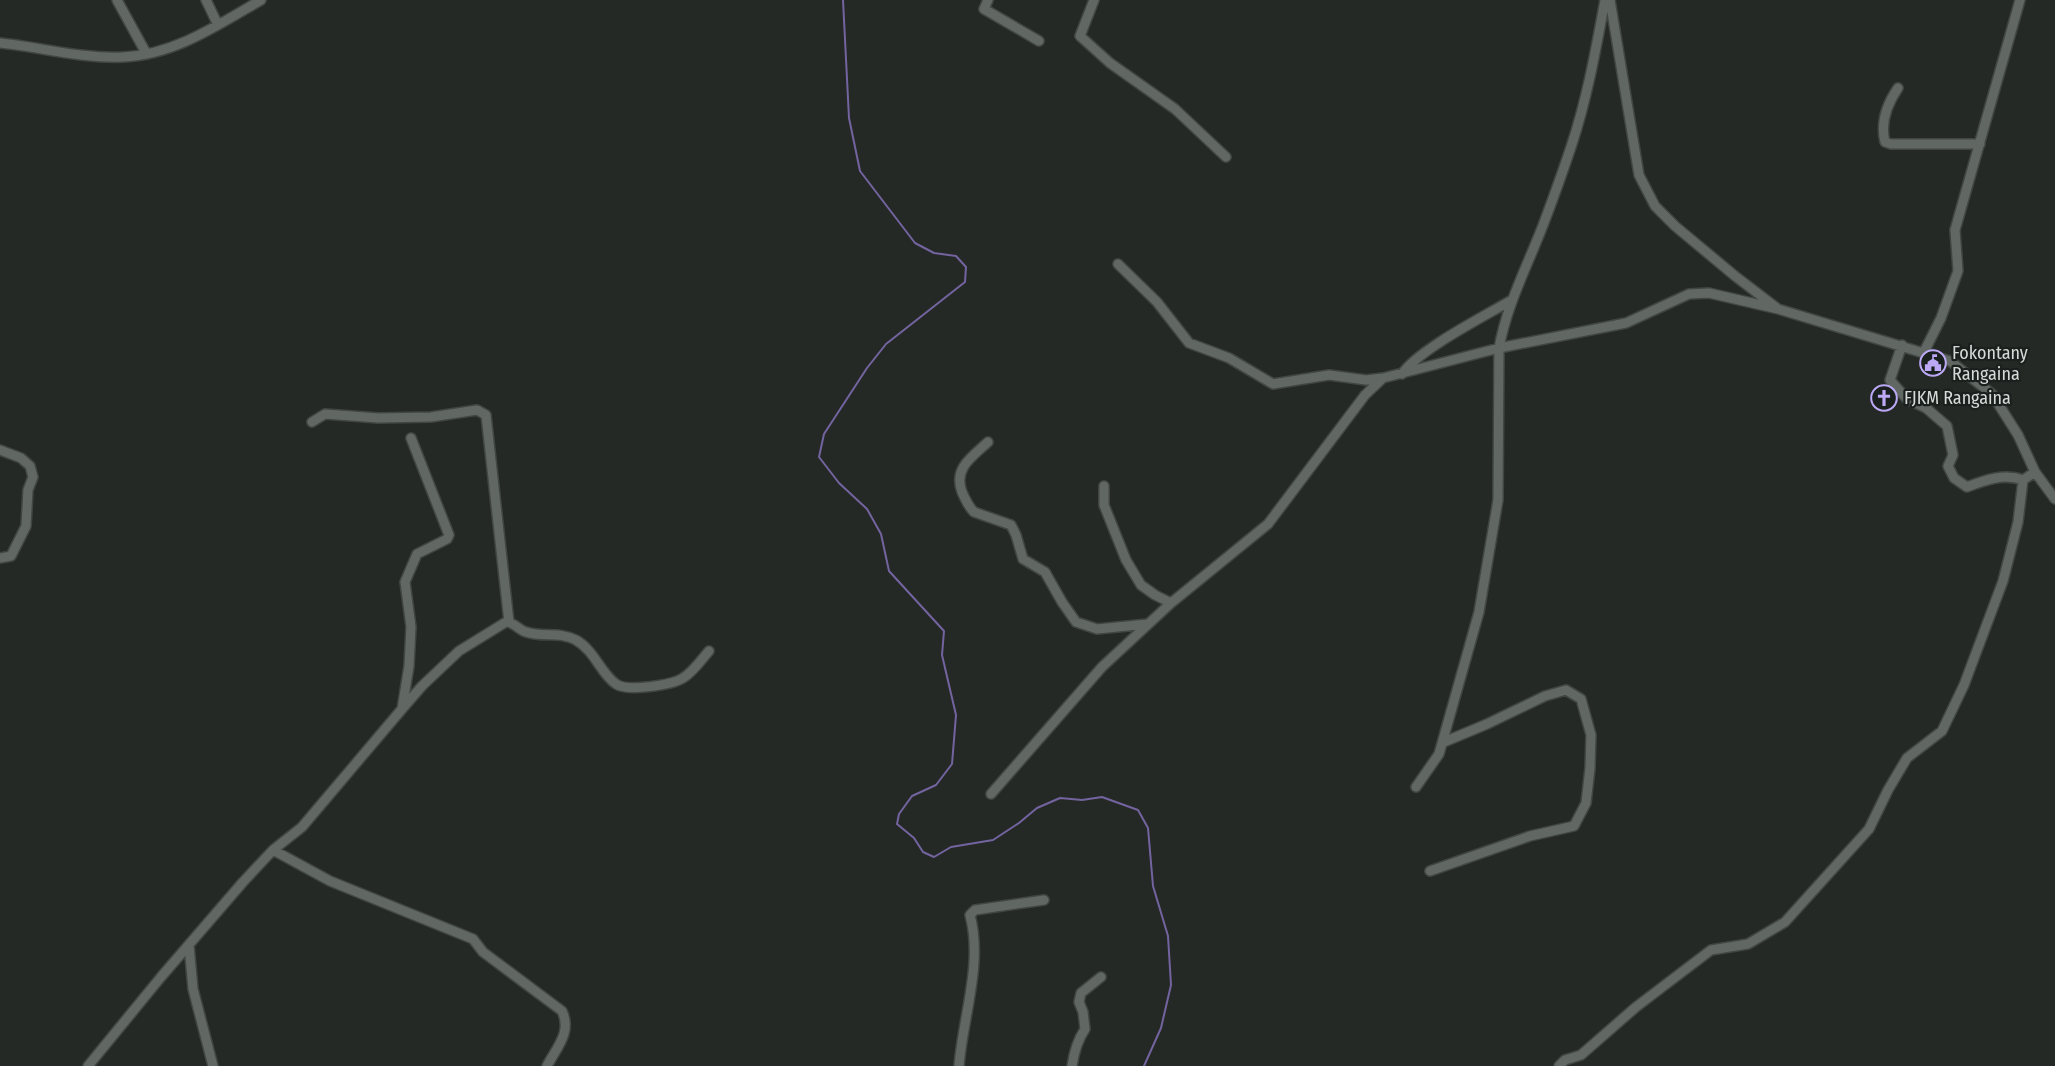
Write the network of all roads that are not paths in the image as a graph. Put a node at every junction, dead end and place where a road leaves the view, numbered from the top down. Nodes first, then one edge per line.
1 (117, 0) edge
2 (206, 0) edge
3 (261, 0) edge
4 (988, 0) edge
5 (1094, 0) edge
6 (1607, 0) edge
7 (2020, 0) edge
8 (218, 25) junction
9 (1039, 41) dead end
10 (0, 43) edge
11 (146, 53) junction
12 (1898, 88) dead end
13 (1980, 144) junction
14 (1226, 157) dead end
15 (1118, 264) dead end
16 (1510, 302) junction
17 (1778, 309) junction
18 (1902, 345) junction
19 (1499, 348) junction
20 (1924, 351) junction
21 (1402, 374) junction
22 (1383, 378) junction
23 (312, 422) dead end
24 (411, 438) dead end
25 (988, 442) dead end
26 (0, 450) edge
27 (2036, 471) junction
28 (2023, 480) junction
29 (1104, 486) dead end
30 (2055, 500) edge
31 (0, 558) edge
32 (1171, 603) junction
33 (509, 622) junction
34 (1148, 624) junction
35 (709, 651) dead end
36 (402, 709) junction
37 (1444, 742) junction
38 (1416, 787) dead end
39 (991, 794) dead end
40 (273, 850) junction
41 (1430, 871) dead end
42 (1044, 900) dead end
43 (189, 945) junction
44 (1101, 977) dead end
45 (88, 1066) edge
46 (213, 1066) edge
47 (547, 1066) edge
48 (959, 1066) edge
49 (1072, 1066) edge
50 (1559, 1066) edge

1 - 11 street
2 - 8 street
3 - 8 street
4 - 9 street
5 - 14 street
6 - 16 street
6 - 17 street
7 - 13 street
8 - 11 street
10 - 11 street
12 - 13 street
13 - 20 street
15 - 22 street
16 - 19 street
16 - 21 street
17 - 18 street
17 - 19 street
18 - 20 street
18 - 28 street
19 - 21 street
19 - 37 street
20 - 27 street
21 - 22 street
22 - 32 street
23 - 33 street
24 - 36 street
25 - 34 street
26 - 31 street
27 - 28 street
27 - 30 street
28 - 50 street
29 - 32 street
32 - 34 street
33 - 35 street
33 - 36 street
34 - 39 street
36 - 40 street
37 - 38 street
37 - 41 street
40 - 43 street
40 - 47 street
42 - 48 street
43 - 45 street
43 - 46 street
44 - 49 street

